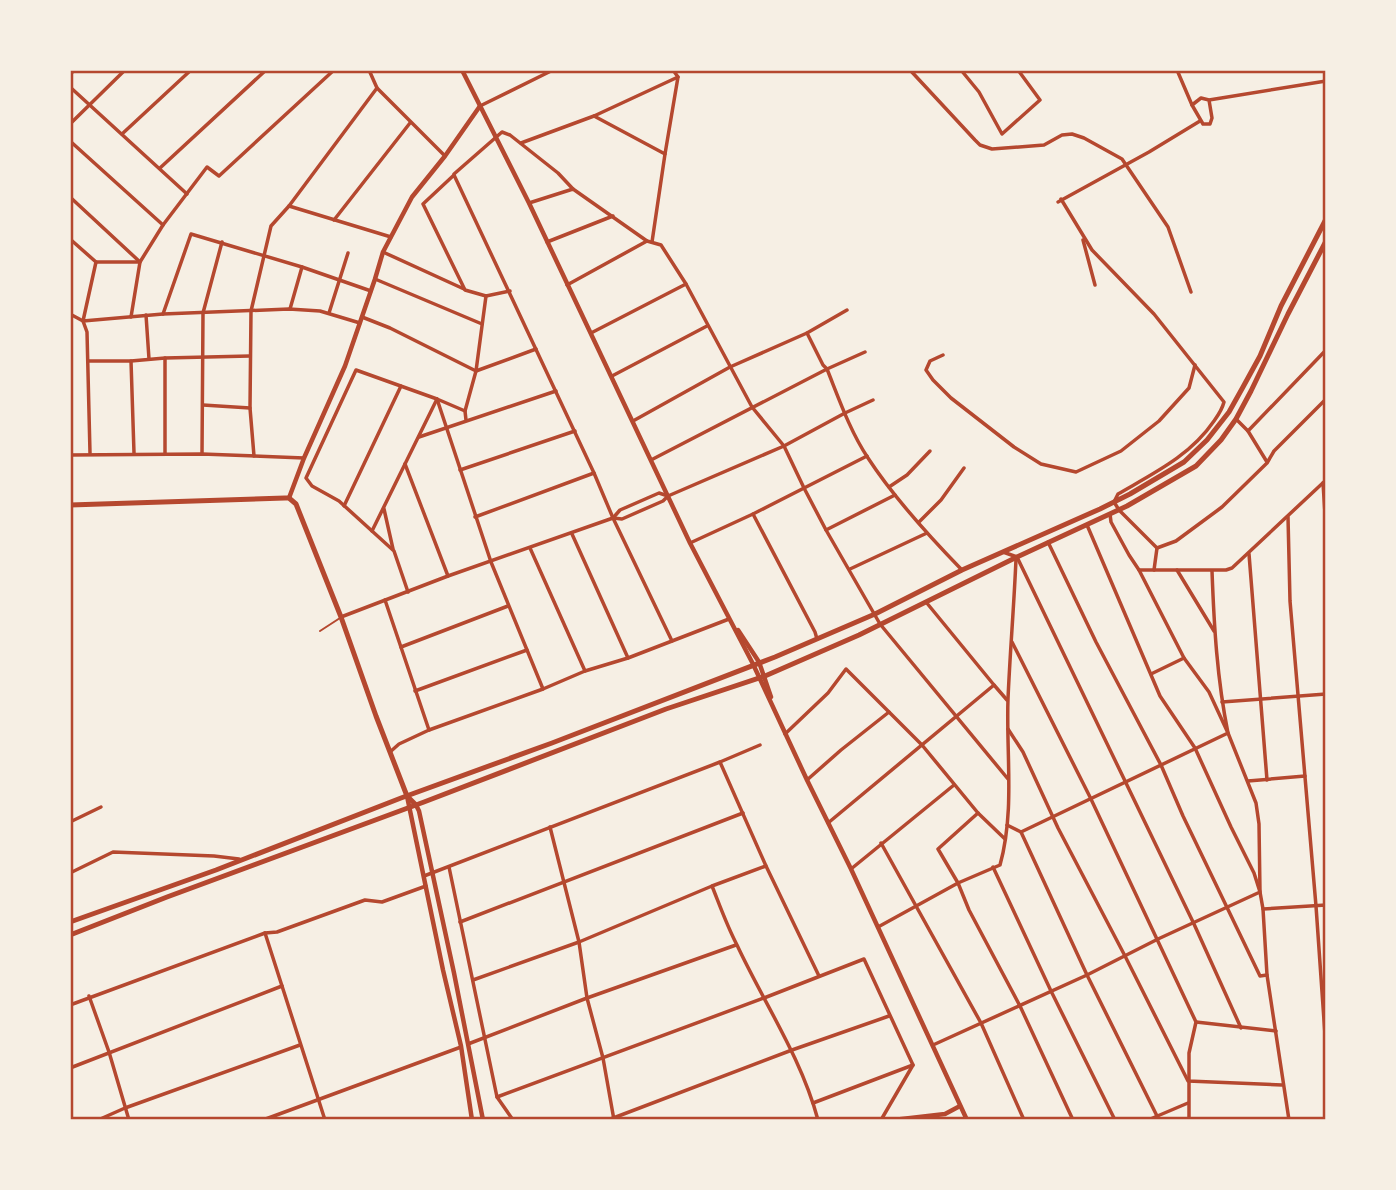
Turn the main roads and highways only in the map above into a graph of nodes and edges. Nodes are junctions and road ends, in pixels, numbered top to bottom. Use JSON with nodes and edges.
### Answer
{"nodes":[{"id":1,"x":462,"y":70,"type":"edge"},
{"id":2,"x":480,"y":106,"type":"junction"},
{"id":3,"x":1326,"y":219,"type":"edge"},
{"id":4,"x":1323,"y":231,"type":"edge"},
{"id":5,"x":1326,"y":241,"type":"edge"},
{"id":6,"x":289,"y":498,"type":"junction"},
{"id":7,"x":70,"y":505,"type":"edge"},
{"id":8,"x":756,"y":663,"type":"junction"},
{"id":9,"x":762,"y":677,"type":"junction"},
{"id":10,"x":407,"y":796,"type":"junction"},
{"id":11,"x":416,"y":804,"type":"junction"},
{"id":12,"x":408,"y":807,"type":"junction"},
{"id":13,"x":70,"y":922,"type":"edge"},
{"id":14,"x":70,"y":935,"type":"edge"},
{"id":15,"x":960,"y":1106,"type":"junction"},
{"id":16,"x":472,"y":1120,"type":"edge"},
{"id":17,"x":483,"y":1120,"type":"edge"},
{"id":18,"x":893,"y":1120,"type":"edge"},
{"id":19,"x":967,"y":1120,"type":"edge"}],
"edges":[{"from":1,"to":2,"type":"main road"},
{"from":2,"to":6,"type":"main road"},
{"from":2,"to":8,"type":"main road"},
{"from":3,"to":4,"type":"main road"},
{"from":4,"to":8,"type":"main road"},
{"from":5,"to":9,"type":"main road"},
{"from":6,"to":7,"type":"main road"},
{"from":6,"to":10,"type":"main road"},
{"from":8,"to":9,"type":"main road"},
{"from":8,"to":10,"type":"main road"},
{"from":9,"to":11,"type":"main road"},
{"from":9,"to":15,"type":"main road"},
{"from":10,"to":11,"type":"main road"},
{"from":10,"to":12,"type":"main road"},
{"from":10,"to":13,"type":"main road"},
{"from":11,"to":12,"type":"main road"},
{"from":11,"to":17,"type":"main road"},
{"from":12,"to":14,"type":"main road"},
{"from":12,"to":16,"type":"main road"},
{"from":15,"to":18,"type":"main road"},
{"from":15,"to":19,"type":"main road"}]}
